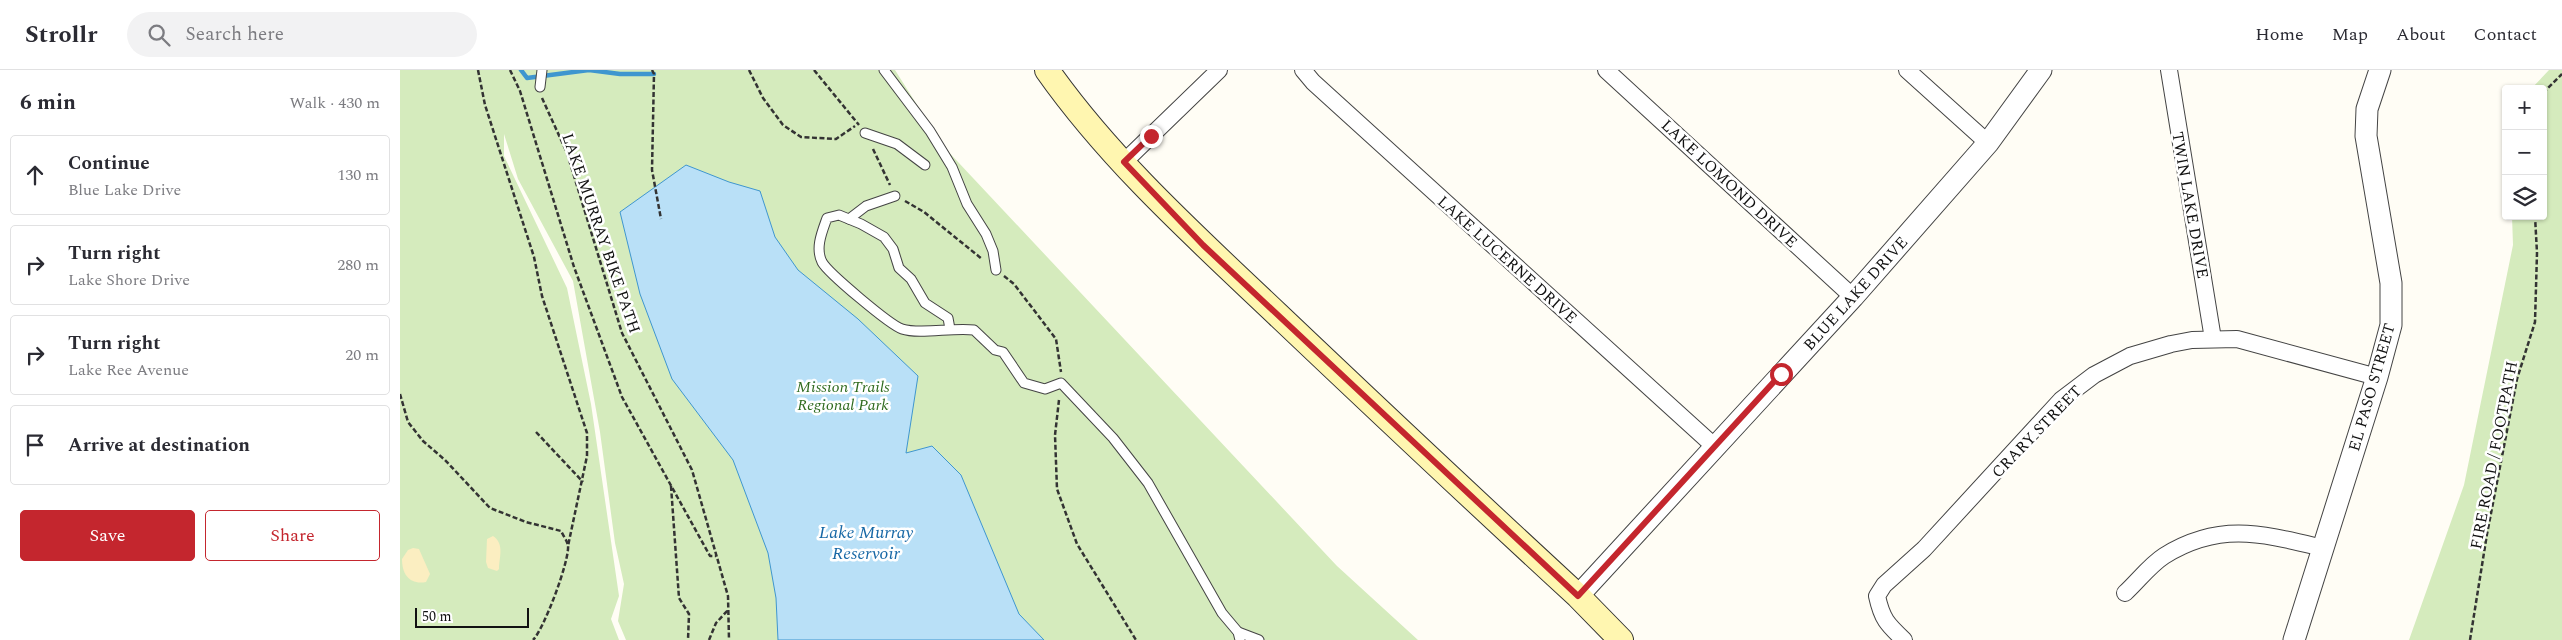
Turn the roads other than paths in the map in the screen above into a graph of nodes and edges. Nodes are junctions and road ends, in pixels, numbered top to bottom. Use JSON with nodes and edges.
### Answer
{"nodes":[{"id":1,"x":542,"y":70,"type":"edge"},
{"id":2,"x":884,"y":70,"type":"edge"},
{"id":3,"x":1048,"y":70,"type":"edge"},
{"id":4,"x":1219,"y":70,"type":"edge"},
{"id":5,"x":1303,"y":70,"type":"edge"},
{"id":6,"x":1606,"y":70,"type":"edge"},
{"id":7,"x":1907,"y":70,"type":"edge"},
{"id":8,"x":2041,"y":70,"type":"edge"},
{"id":9,"x":2168,"y":70,"type":"edge"},
{"id":10,"x":2380,"y":70,"type":"edge"},
{"id":11,"x":540,"y":87,"type":"road end"},
{"id":12,"x":866,"y":133,"type":"dead end"},
{"id":13,"x":1988,"y":142,"type":"junction"},
{"id":14,"x":1124,"y":162,"type":"junction"},
{"id":15,"x":925,"y":164,"type":"dead end"},
{"id":16,"x":895,"y":196,"type":"dead end"},
{"id":17,"x":849,"y":219,"type":"junction"},
{"id":18,"x":996,"y":270,"type":"dead end"},
{"id":19,"x":1853,"y":297,"type":"junction"},
{"id":20,"x":950,"y":328,"type":"junction"},
{"id":21,"x":2213,"y":339,"type":"junction"},
{"id":22,"x":2377,"y":377,"type":"junction"},
{"id":23,"x":1714,"y":446,"type":"junction"},
{"id":24,"x":2323,"y":548,"type":"junction"},
{"id":25,"x":2125,"y":593,"type":"dead end"},
{"id":26,"x":1578,"y":596,"type":"junction"},
{"id":27,"x":1239,"y":636,"type":"edge"},
{"id":28,"x":1259,"y":640,"type":"edge"},
{"id":29,"x":1621,"y":640,"type":"edge"},
{"id":30,"x":1904,"y":640,"type":"edge"},
{"id":31,"x":2294,"y":640,"type":"edge"}],
"edges":[{"from":1,"to":11,"type":"lane"},
{"from":2,"to":18,"type":"lane"},
{"from":3,"to":14,"type":"main road"},
{"from":4,"to":14,"type":"street"},
{"from":5,"to":23,"type":"street","name":"LAKE LUCERNE DRIVE"},
{"from":6,"to":19,"type":"street","name":"LAKE LOMOND DRIVE"},
{"from":7,"to":13,"type":"street"},
{"from":8,"to":13,"type":"street","name":"BLUE LAKE DRIVE"},
{"from":9,"to":21,"type":"street","name":"TWIN LAKE DRIVE"},
{"from":10,"to":22,"type":"street","name":"EL PASO STREET"},
{"from":12,"to":15,"type":"lane"},
{"from":13,"to":19,"type":"street","name":"BLUE LAKE DRIVE"},
{"from":14,"to":26,"type":"main road"},
{"from":16,"to":17,"type":"lane"},
{"from":17,"to":20,"type":"lane"},
{"from":17,"to":20,"type":"lane"},
{"from":19,"to":23,"type":"street","name":"BLUE LAKE DRIVE"},
{"from":20,"to":27,"type":"lane"},
{"from":21,"to":22,"type":"street","name":"CRARY STREET"},
{"from":21,"to":30,"type":"street","name":"CRARY STREET"},
{"from":22,"to":24,"type":"street","name":"EL PASO STREET"},
{"from":23,"to":26,"type":"street","name":"BLUE LAKE DRIVE"},
{"from":24,"to":25,"type":"street"},
{"from":24,"to":31,"type":"street","name":"EL PASO STREET"},
{"from":26,"to":29,"type":"main road"},
{"from":27,"to":28,"type":"lane"}]}
